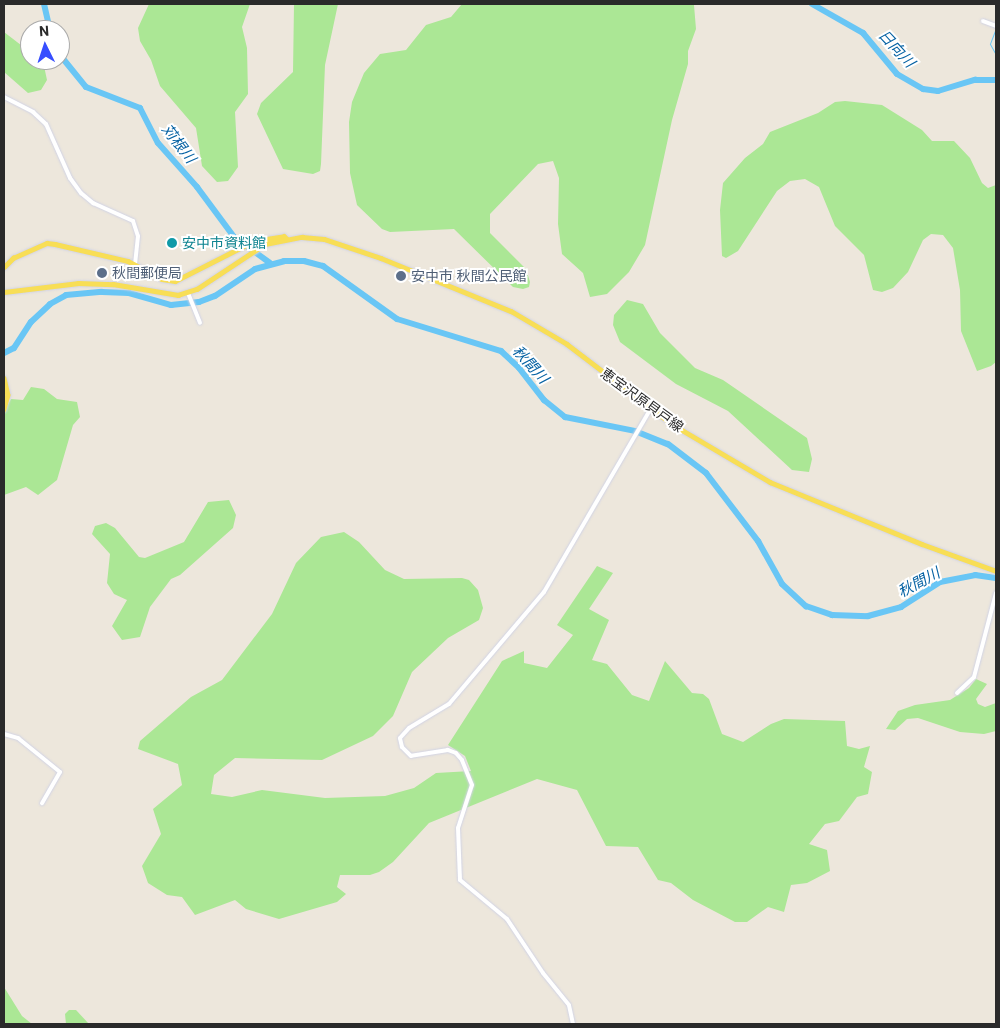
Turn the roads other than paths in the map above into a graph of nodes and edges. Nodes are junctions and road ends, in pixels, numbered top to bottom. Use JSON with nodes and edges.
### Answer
{"nodes":[{"id":1,"x":983,"y":22,"type":"dead end"},
{"id":2,"x":996,"y":26,"type":"edge"},
{"id":3,"x":4,"y":97,"type":"edge"},
{"id":4,"x":287,"y":239,"type":"junction"},
{"id":5,"x":135,"y":264,"type":"junction"},
{"id":6,"x":4,"y":267,"type":"edge"},
{"id":7,"x":4,"y":292,"type":"edge"},
{"id":8,"x":188,"y":296,"type":"junction"},
{"id":9,"x":200,"y":323,"type":"dead end"},
{"id":10,"x":4,"y":378,"type":"edge"},
{"id":11,"x":4,"y":410,"type":"edge"},
{"id":12,"x":650,"y":410,"type":"junction"},
{"id":13,"x":996,"y":571,"type":"edge"},
{"id":14,"x":996,"y":593,"type":"edge"},
{"id":15,"x":957,"y":693,"type":"dead end"},
{"id":16,"x":4,"y":734,"type":"edge"},
{"id":17,"x":42,"y":803,"type":"dead end"},
{"id":18,"x":574,"y":1024,"type":"edge"}],
"edges":[{"from":1,"to":2,"type":"street"},
{"from":3,"to":5,"type":"street"},
{"from":4,"to":5,"type":"main road","name":"恵宝沢原貝戸線"},
{"from":4,"to":8,"type":"main road","name":"恵宝沢原貝戸線"},
{"from":4,"to":12,"type":"main road","name":"恵宝沢原貝戸線"},
{"from":5,"to":6,"type":"main road"},
{"from":7,"to":8,"type":"main road"},
{"from":8,"to":9,"type":"street"},
{"from":10,"to":11,"type":"main road"},
{"from":12,"to":13,"type":"main road","name":"恵宝沢原貝戸線"},
{"from":12,"to":18,"type":"street"},
{"from":14,"to":15,"type":"street"},
{"from":16,"to":17,"type":"street"}]}
